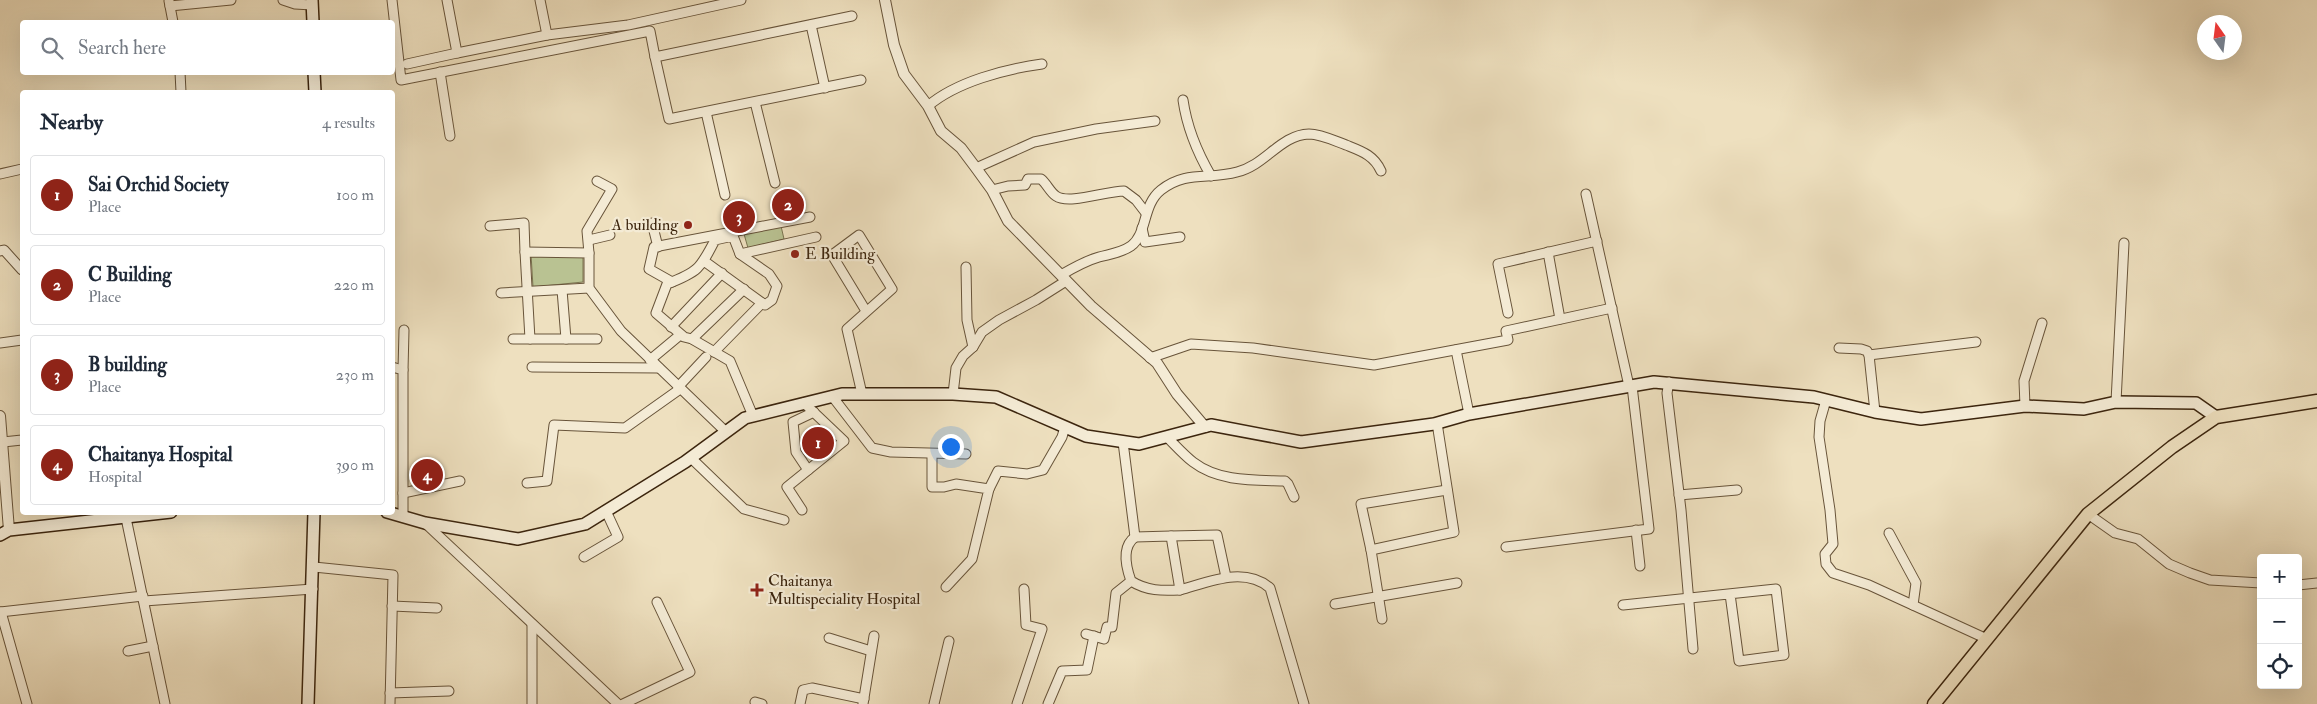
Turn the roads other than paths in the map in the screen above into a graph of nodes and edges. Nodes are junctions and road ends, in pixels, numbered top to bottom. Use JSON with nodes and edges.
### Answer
{"nodes":[{"id":1,"x":231,"y":0,"type":"edge"},
{"id":2,"x":283,"y":0,"type":"edge"},
{"id":3,"x":392,"y":0,"type":"edge"},
{"id":4,"x":447,"y":0,"type":"edge"},
{"id":5,"x":540,"y":0,"type":"edge"},
{"id":6,"x":741,"y":0,"type":"edge"},
{"id":7,"x":885,"y":0,"type":"edge"},
{"id":8,"x":312,"y":2,"type":"edge"},
{"id":9,"x":170,"y":3,"type":"edge"},
{"id":10,"x":714,"y":3,"type":"edge"},
{"id":11,"x":852,"y":16,"type":"dead end"},
{"id":12,"x":173,"y":20,"type":"edge"},
{"id":13,"x":313,"y":20,"type":"edge"},
{"id":14,"x":394,"y":20,"type":"edge"},
{"id":15,"x":811,"y":25,"type":"junction"},
{"id":16,"x":395,"y":27,"type":"edge"},
{"id":17,"x":547,"y":35,"type":"junction"},
{"id":18,"x":457,"y":53,"type":"junction"},
{"id":19,"x":655,"y":57,"type":"junction"},
{"id":20,"x":407,"y":64,"type":"dead end"},
{"id":21,"x":1042,"y":64,"type":"dead end"},
{"id":22,"x":440,"y":72,"type":"junction"},
{"id":23,"x":180,"y":75,"type":"edge"},
{"id":24,"x":314,"y":75,"type":"edge"},
{"id":25,"x":861,"y":80,"type":"dead end"},
{"id":26,"x":825,"y":88,"type":"junction"},
{"id":27,"x":181,"y":90,"type":"edge"},
{"id":28,"x":315,"y":90,"type":"edge"},
{"id":29,"x":1184,"y":100,"type":"dead end"},
{"id":30,"x":755,"y":102,"type":"junction"},
{"id":31,"x":928,"y":106,"type":"junction"},
{"id":32,"x":706,"y":112,"type":"junction"},
{"id":33,"x":1154,"y":120,"type":"dead end"},
{"id":34,"x":450,"y":136,"type":"dead end"},
{"id":35,"x":976,"y":168,"type":"junction"},
{"id":36,"x":20,"y":169,"type":"edge"},
{"id":37,"x":1381,"y":171,"type":"dead end"},
{"id":38,"x":0,"y":174,"type":"edge"},
{"id":39,"x":1211,"y":176,"type":"junction"},
{"id":40,"x":597,"y":181,"type":"dead end"},
{"id":41,"x":775,"y":183,"type":"dead end"},
{"id":42,"x":992,"y":190,"type":"junction"},
{"id":43,"x":1586,"y":194,"type":"dead end"},
{"id":44,"x":725,"y":195,"type":"dead end"},
{"id":45,"x":1146,"y":213,"type":"junction"},
{"id":46,"x":810,"y":217,"type":"dead end"},
{"id":47,"x":652,"y":223,"type":"dead end"},
{"id":48,"x":490,"y":226,"type":"dead end"},
{"id":49,"x":1142,"y":227,"type":"junction"},
{"id":50,"x":610,"y":235,"type":"dead end"},
{"id":51,"x":816,"y":237,"type":"dead end"},
{"id":52,"x":1180,"y":238,"type":"dead end"},
{"id":53,"x":589,"y":240,"type":"junction"},
{"id":54,"x":1596,"y":241,"type":"junction"},
{"id":55,"x":2124,"y":243,"type":"dead end"},
{"id":56,"x":658,"y":247,"type":"junction"},
{"id":57,"x":0,"y":251,"type":"edge"},
{"id":58,"x":525,"y":252,"type":"junction"},
{"id":59,"x":1548,"y":252,"type":"junction"},
{"id":60,"x":589,"y":254,"type":"junction"},
{"id":61,"x":740,"y":254,"type":"junction"},
{"id":62,"x":704,"y":260,"type":"junction"},
{"id":63,"x":966,"y":267,"type":"dead end"},
{"id":64,"x":20,"y":268,"type":"edge"},
{"id":65,"x":722,"y":273,"type":"junction"},
{"id":66,"x":1064,"y":278,"type":"junction"},
{"id":67,"x":672,"y":282,"type":"junction"},
{"id":68,"x":589,"y":288,"type":"junction"},
{"id":69,"x":744,"y":289,"type":"junction"},
{"id":70,"x":562,"y":290,"type":"junction"},
{"id":71,"x":527,"y":292,"type":"junction"},
{"id":72,"x":501,"y":293,"type":"dead end"},
{"id":73,"x":762,"y":303,"type":"junction"},
{"id":74,"x":1612,"y":308,"type":"junction"},
{"id":75,"x":866,"y":311,"type":"junction"},
{"id":76,"x":1508,"y":313,"type":"dead end"},
{"id":77,"x":1560,"y":320,"type":"junction"},
{"id":78,"x":2042,"y":323,"type":"dead end"},
{"id":79,"x":672,"y":326,"type":"junction"},
{"id":80,"x":404,"y":330,"type":"dead end"},
{"id":81,"x":680,"y":334,"type":"junction"},
{"id":82,"x":513,"y":339,"type":"dead end"},
{"id":83,"x":530,"y":339,"type":"junction"},
{"id":84,"x":566,"y":339,"type":"junction"},
{"id":85,"x":597,"y":339,"type":"dead end"},
{"id":86,"x":692,"y":339,"type":"junction"},
{"id":87,"x":20,"y":340,"type":"edge"},
{"id":88,"x":1976,"y":342,"type":"dead end"},
{"id":89,"x":0,"y":343,"type":"edge"},
{"id":90,"x":974,"y":347,"type":"junction"},
{"id":91,"x":1839,"y":348,"type":"dead end"},
{"id":92,"x":1456,"y":350,"type":"junction"},
{"id":93,"x":710,"y":354,"type":"junction"},
{"id":94,"x":1869,"y":355,"type":"junction"},
{"id":95,"x":1150,"y":358,"type":"junction"},
{"id":96,"x":650,"y":360,"type":"junction"},
{"id":97,"x":532,"y":367,"type":"dead end"},
{"id":98,"x":395,"y":368,"type":"edge"},
{"id":99,"x":658,"y":368,"type":"junction"},
{"id":100,"x":403,"y":370,"type":"junction"},
{"id":101,"x":1669,"y":382,"type":"junction"},
{"id":102,"x":1631,"y":386,"type":"junction"},
{"id":103,"x":679,"y":388,"type":"junction"},
{"id":104,"x":862,"y":394,"type":"junction"},
{"id":105,"x":954,"y":394,"type":"junction"},
{"id":106,"x":832,"y":396,"type":"junction"},
{"id":107,"x":1826,"y":400,"type":"junction"},
{"id":108,"x":2317,"y":401,"type":"edge"},
{"id":109,"x":2116,"y":402,"type":"junction"},
{"id":110,"x":804,"y":403,"type":"junction"},
{"id":111,"x":2025,"y":406,"type":"junction"},
{"id":112,"x":814,"y":412,"type":"junction"},
{"id":113,"x":1875,"y":412,"type":"junction"},
{"id":114,"x":1468,"y":414,"type":"junction"},
{"id":115,"x":0,"y":416,"type":"edge"},
{"id":116,"x":753,"y":416,"type":"junction"},
{"id":117,"x":2216,"y":417,"type":"junction"},
{"id":118,"x":0,"y":423,"type":"edge"},
{"id":119,"x":1437,"y":423,"type":"junction"},
{"id":120,"x":1205,"y":426,"type":"junction"},
{"id":121,"x":1065,"y":427,"type":"junction"},
{"id":122,"x":725,"y":431,"type":"junction"},
{"id":123,"x":1168,"y":437,"type":"junction"},
{"id":124,"x":20,"y":440,"type":"edge"},
{"id":125,"x":3,"y":442,"type":"junction"},
{"id":126,"x":1123,"y":442,"type":"junction"},
{"id":127,"x":932,"y":454,"type":"junction"},
{"id":128,"x":966,"y":454,"type":"dead end"},
{"id":129,"x":691,"y":458,"type":"junction"},
{"id":130,"x":808,"y":470,"type":"junction"},
{"id":131,"x":460,"y":481,"type":"dead end"},
{"id":132,"x":527,"y":483,"type":"dead end"},
{"id":133,"x":989,"y":489,"type":"junction"},
{"id":134,"x":1447,"y":490,"type":"junction"},
{"id":135,"x":1737,"y":490,"type":"dead end"},
{"id":136,"x":403,"y":493,"type":"junction"},
{"id":137,"x":1679,"y":495,"type":"junction"},
{"id":138,"x":1294,"y":497,"type":"dead end"},
{"id":139,"x":802,"y":510,"type":"dead end"},
{"id":140,"x":606,"y":511,"type":"junction"},
{"id":141,"x":395,"y":514,"type":"edge"},
{"id":142,"x":2088,"y":514,"type":"junction"},
{"id":143,"x":148,"y":515,"type":"edge"},
{"id":144,"x":314,"y":515,"type":"edge"},
{"id":145,"x":403,"y":517,"type":"junction"},
{"id":146,"x":126,"y":518,"type":"junction"},
{"id":147,"x":784,"y":520,"type":"dead end"},
{"id":148,"x":425,"y":523,"type":"junction"},
{"id":149,"x":1636,"y":530,"type":"junction"},
{"id":150,"x":5,"y":532,"type":"edge"},
{"id":151,"x":1889,"y":533,"type":"dead end"},
{"id":152,"x":1171,"y":536,"type":"junction"},
{"id":153,"x":1135,"y":537,"type":"junction"},
{"id":154,"x":1506,"y":547,"type":"dead end"},
{"id":155,"x":1371,"y":550,"type":"junction"},
{"id":156,"x":584,"y":557,"type":"dead end"},
{"id":157,"x":1640,"y":566,"type":"dead end"},
{"id":158,"x":314,"y":567,"type":"junction"},
{"id":159,"x":1226,"y":577,"type":"junction"},
{"id":160,"x":1131,"y":581,"type":"junction"},
{"id":161,"x":1457,"y":583,"type":"dead end"},
{"id":162,"x":2257,"y":583,"type":"edge"},
{"id":163,"x":2317,"y":583,"type":"edge"},
{"id":164,"x":2302,"y":585,"type":"edge"},
{"id":165,"x":946,"y":587,"type":"dead end"},
{"id":166,"x":313,"y":589,"type":"junction"},
{"id":167,"x":1024,"y":589,"type":"dead end"},
{"id":168,"x":1180,"y":590,"type":"junction"},
{"id":169,"x":1730,"y":594,"type":"junction"},
{"id":170,"x":1378,"y":597,"type":"junction"},
{"id":171,"x":1688,"y":598,"type":"junction"},
{"id":172,"x":143,"y":599,"type":"junction"},
{"id":173,"x":657,"y":602,"type":"dead end"},
{"id":174,"x":1335,"y":604,"type":"dead end"},
{"id":175,"x":1913,"y":605,"type":"junction"},
{"id":176,"x":392,"y":606,"type":"junction"},
{"id":177,"x":1623,"y":606,"type":"dead end"},
{"id":178,"x":437,"y":608,"type":"dead end"},
{"id":179,"x":1,"y":612,"type":"edge"},
{"id":180,"x":1382,"y":619,"type":"dead end"},
{"id":181,"x":532,"y":624,"type":"junction"},
{"id":182,"x":874,"y":636,"type":"dead end"},
{"id":183,"x":829,"y":638,"type":"dead end"},
{"id":184,"x":1987,"y":639,"type":"junction"},
{"id":185,"x":949,"y":641,"type":"dead end"},
{"id":186,"x":153,"y":646,"type":"junction"},
{"id":187,"x":1693,"y":649,"type":"dead end"},
{"id":188,"x":128,"y":651,"type":"dead end"},
{"id":189,"x":871,"y":652,"type":"junction"},
{"id":190,"x":449,"y":690,"type":"dead end"},
{"id":191,"x":390,"y":693,"type":"junction"},
{"id":192,"x":863,"y":701,"type":"edge"},
{"id":193,"x":26,"y":704,"type":"edge"},
{"id":194,"x":165,"y":704,"type":"edge"},
{"id":195,"x":308,"y":704,"type":"edge"},
{"id":196,"x":390,"y":704,"type":"edge"},
{"id":197,"x":532,"y":704,"type":"edge"},
{"id":198,"x":618,"y":704,"type":"edge"},
{"id":199,"x":623,"y":704,"type":"edge"},
{"id":200,"x":800,"y":704,"type":"edge"},
{"id":201,"x":934,"y":704,"type":"edge"},
{"id":202,"x":1017,"y":704,"type":"edge"},
{"id":203,"x":1048,"y":704,"type":"edge"},
{"id":204,"x":1304,"y":704,"type":"edge"},
{"id":205,"x":1934,"y":704,"type":"edge"}],
"edges":[{"from":1,"to":9,"type":"street"},
{"from":2,"to":8,"type":"street"},
{"from":3,"to":14,"type":"street"},
{"from":4,"to":18,"type":"street"},
{"from":5,"to":17,"type":"street"},
{"from":6,"to":10,"type":"street"},
{"from":7,"to":31,"type":"street"},
{"from":8,"to":13,"type":"main road"},
{"from":9,"to":12,"type":"street"},
{"from":10,"to":17,"type":"street"},
{"from":11,"to":15,"type":"street"},
{"from":15,"to":19,"type":"street"},
{"from":15,"to":26,"type":"street"},
{"from":16,"to":22,"type":"street"},
{"from":17,"to":18,"type":"street"},
{"from":18,"to":20,"type":"street"},
{"from":19,"to":22,"type":"street"},
{"from":19,"to":32,"type":"street"},
{"from":21,"to":31,"type":"street"},
{"from":22,"to":34,"type":"street"},
{"from":23,"to":27,"type":"street"},
{"from":24,"to":28,"type":"main road"},
{"from":25,"to":26,"type":"street"},
{"from":26,"to":30,"type":"street"},
{"from":29,"to":39,"type":"street"},
{"from":30,"to":32,"type":"street"},
{"from":30,"to":41,"type":"street"},
{"from":31,"to":35,"type":"street"},
{"from":32,"to":44,"type":"street"},
{"from":33,"to":35,"type":"street"},
{"from":35,"to":42,"type":"street"},
{"from":36,"to":38,"type":"street"},
{"from":37,"to":39,"type":"street"},
{"from":39,"to":45,"type":"street"},
{"from":40,"to":53,"type":"street"},
{"from":42,"to":45,"type":"street"},
{"from":42,"to":66,"type":"street"},
{"from":43,"to":54,"type":"street"},
{"from":45,"to":49,"type":"street"},
{"from":46,"to":56,"type":"street"},
{"from":47,"to":56,"type":"street"},
{"from":48,"to":58,"type":"street"},
{"from":49,"to":52,"type":"street"},
{"from":49,"to":66,"type":"street"},
{"from":50,"to":53,"type":"street"},
{"from":51,"to":61,"type":"street"},
{"from":53,"to":60,"type":"street"},
{"from":54,"to":59,"type":"street"},
{"from":54,"to":74,"type":"street"},
{"from":55,"to":109,"type":"street"},
{"from":56,"to":67,"type":"street"},
{"from":57,"to":64,"type":"street"},
{"from":58,"to":60,"type":"street"},
{"from":58,"to":71,"type":"street"},
{"from":59,"to":76,"type":"street"},
{"from":59,"to":77,"type":"street"},
{"from":60,"to":68,"type":"street"},
{"from":61,"to":62,"type":"street"},
{"from":61,"to":73,"type":"street"},
{"from":62,"to":65,"type":"street"},
{"from":62,"to":67,"type":"street"},
{"from":63,"to":90,"type":"street"},
{"from":65,"to":69,"type":"street"},
{"from":65,"to":79,"type":"street"},
{"from":66,"to":90,"type":"street"},
{"from":66,"to":95,"type":"street"},
{"from":67,"to":79,"type":"street"},
{"from":68,"to":70,"type":"street"},
{"from":68,"to":96,"type":"street"},
{"from":69,"to":73,"type":"street"},
{"from":69,"to":86,"type":"street"},
{"from":70,"to":71,"type":"street"},
{"from":70,"to":84,"type":"street"},
{"from":71,"to":72,"type":"street"},
{"from":71,"to":83,"type":"street"},
{"from":73,"to":93,"type":"street"},
{"from":74,"to":77,"type":"street"},
{"from":74,"to":102,"type":"street"},
{"from":75,"to":75,"type":"street"},
{"from":75,"to":104,"type":"street"},
{"from":77,"to":92,"type":"street"},
{"from":78,"to":111,"type":"street"},
{"from":79,"to":81,"type":"street"},
{"from":80,"to":100,"type":"street"},
{"from":81,"to":86,"type":"street"},
{"from":81,"to":96,"type":"street"},
{"from":82,"to":83,"type":"street"},
{"from":83,"to":84,"type":"street"},
{"from":84,"to":85,"type":"street"},
{"from":86,"to":93,"type":"street"},
{"from":87,"to":89,"type":"street"},
{"from":88,"to":94,"type":"street"},
{"from":90,"to":105,"type":"street"},
{"from":91,"to":94,"type":"street"},
{"from":92,"to":95,"type":"street"},
{"from":92,"to":114,"type":"street"},
{"from":93,"to":103,"type":"street"},
{"from":93,"to":116,"type":"street"},
{"from":94,"to":113,"type":"street"},
{"from":95,"to":120,"type":"street"},
{"from":96,"to":99,"type":"street"},
{"from":97,"to":99,"type":"street"},
{"from":98,"to":100,"type":"street"},
{"from":99,"to":103,"type":"street"},
{"from":100,"to":136,"type":"street"},
{"from":101,"to":102,"type":"main road"},
{"from":101,"to":107,"type":"main road"},
{"from":101,"to":137,"type":"street"},
{"from":102,"to":114,"type":"main road"},
{"from":102,"to":149,"type":"street"},
{"from":103,"to":122,"type":"street"},
{"from":103,"to":132,"type":"street"},
{"from":104,"to":105,"type":"main road"},
{"from":104,"to":106,"type":"main road"},
{"from":105,"to":121,"type":"main road"},
{"from":106,"to":110,"type":"main road"},
{"from":106,"to":127,"type":"street"},
{"from":107,"to":113,"type":"main road"},
{"from":107,"to":175,"type":"street"},
{"from":108,"to":117,"type":"main road"},
{"from":109,"to":111,"type":"main road"},
{"from":109,"to":117,"type":"main road"},
{"from":110,"to":112,"type":"street"},
{"from":110,"to":116,"type":"main road"},
{"from":111,"to":113,"type":"main road"},
{"from":112,"to":130,"type":"street"},
{"from":112,"to":130,"type":"street"},
{"from":114,"to":119,"type":"main road"},
{"from":115,"to":118,"type":"street"},
{"from":116,"to":122,"type":"main road"},
{"from":117,"to":142,"type":"main road"},
{"from":118,"to":125,"type":"street"},
{"from":119,"to":120,"type":"main road"},
{"from":119,"to":134,"type":"street"},
{"from":120,"to":123,"type":"main road"},
{"from":121,"to":126,"type":"main road"},
{"from":121,"to":133,"type":"street"},
{"from":122,"to":129,"type":"main road"},
{"from":123,"to":126,"type":"main road"},
{"from":123,"to":138,"type":"street"},
{"from":124,"to":125,"type":"street"},
{"from":125,"to":150,"type":"street"},
{"from":126,"to":153,"type":"street"},
{"from":127,"to":128,"type":"street"},
{"from":127,"to":133,"type":"street"},
{"from":129,"to":140,"type":"main road"},
{"from":129,"to":147,"type":"street"},
{"from":130,"to":139,"type":"street"},
{"from":131,"to":136,"type":"street"},
{"from":133,"to":165,"type":"street"},
{"from":134,"to":155,"type":"street"},
{"from":134,"to":155,"type":"street"},
{"from":135,"to":137,"type":"street"},
{"from":136,"to":145,"type":"street"},
{"from":137,"to":171,"type":"street"},
{"from":140,"to":148,"type":"main road"},
{"from":140,"to":156,"type":"street"},
{"from":141,"to":145,"type":"main road"},
{"from":142,"to":162,"type":"street"},
{"from":142,"to":184,"type":"main road"},
{"from":143,"to":146,"type":"main road"},
{"from":144,"to":158,"type":"main road"},
{"from":145,"to":148,"type":"main road"},
{"from":146,"to":150,"type":"main road"},
{"from":146,"to":172,"type":"street"},
{"from":148,"to":181,"type":"street"},
{"from":149,"to":154,"type":"street"},
{"from":149,"to":157,"type":"street"},
{"from":151,"to":175,"type":"street"},
{"from":152,"to":153,"type":"street"},
{"from":152,"to":159,"type":"street"},
{"from":152,"to":168,"type":"street"},
{"from":153,"to":160,"type":"street"},
{"from":155,"to":170,"type":"street"},
{"from":158,"to":166,"type":"main road"},
{"from":158,"to":176,"type":"street"},
{"from":159,"to":168,"type":"street"},
{"from":159,"to":204,"type":"street"},
{"from":160,"to":168,"type":"street"},
{"from":160,"to":203,"type":"street"},
{"from":161,"to":170,"type":"street"},
{"from":163,"to":164,"type":"street"},
{"from":166,"to":172,"type":"street"},
{"from":166,"to":195,"type":"main road"},
{"from":167,"to":202,"type":"street"},
{"from":169,"to":169,"type":"street"},
{"from":169,"to":171,"type":"street"},
{"from":170,"to":174,"type":"street"},
{"from":170,"to":180,"type":"street"},
{"from":171,"to":177,"type":"street"},
{"from":171,"to":187,"type":"street"},
{"from":172,"to":179,"type":"street"},
{"from":172,"to":186,"type":"street"},
{"from":173,"to":199,"type":"street"},
{"from":175,"to":184,"type":"street"},
{"from":176,"to":178,"type":"street"},
{"from":176,"to":191,"type":"street"},
{"from":179,"to":193,"type":"street"},
{"from":181,"to":197,"type":"street"},
{"from":181,"to":198,"type":"street"},
{"from":182,"to":189,"type":"street"},
{"from":183,"to":189,"type":"street"},
{"from":184,"to":205,"type":"main road"},
{"from":185,"to":201,"type":"street"},
{"from":186,"to":188,"type":"street"},
{"from":186,"to":194,"type":"street"},
{"from":189,"to":192,"type":"street"},
{"from":190,"to":191,"type":"street"},
{"from":191,"to":196,"type":"street"},
{"from":192,"to":200,"type":"street"}]}
